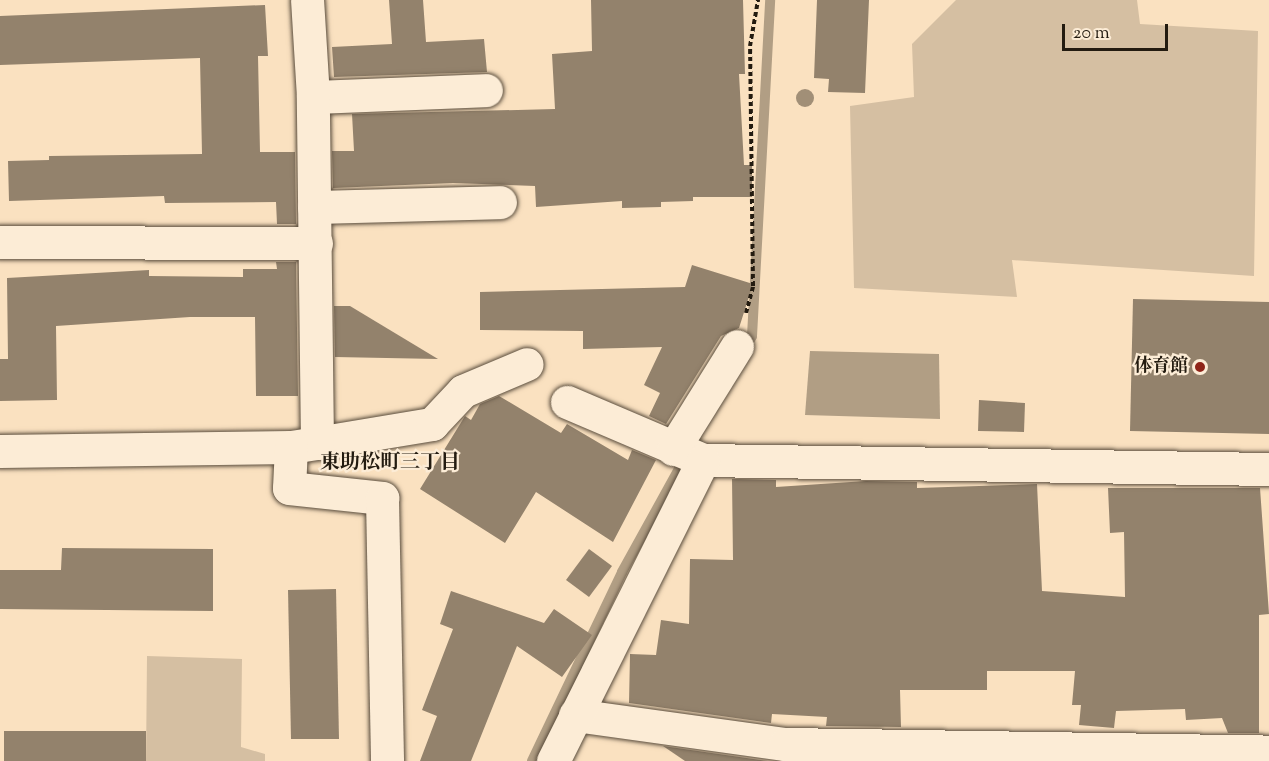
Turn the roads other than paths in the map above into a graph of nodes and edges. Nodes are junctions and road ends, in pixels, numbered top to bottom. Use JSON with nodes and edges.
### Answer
{"nodes":[{"id":1,"x":307,"y":0,"type":"edge"},
{"id":2,"x":486,"y":90,"type":"dead end"},
{"id":3,"x":313,"y":97,"type":"junction"},
{"id":4,"x":500,"y":202,"type":"dead end"},
{"id":5,"x":314,"y":207,"type":"junction"},
{"id":6,"x":0,"y":242,"type":"edge"},
{"id":7,"x":316,"y":243,"type":"junction"},
{"id":8,"x":737,"y":346,"type":"road end"},
{"id":9,"x":528,"y":364,"type":"dead end"},
{"id":10,"x":567,"y":402,"type":"dead end"},
{"id":11,"x":304,"y":445,"type":"junction"},
{"id":12,"x":0,"y":451,"type":"edge"},
{"id":13,"x":687,"y":454,"type":"junction"},
{"id":14,"x":1269,"y":469,"type":"edge"},
{"id":15,"x":575,"y":715,"type":"junction"},
{"id":16,"x":1269,"y":752,"type":"edge"},
{"id":17,"x":387,"y":761,"type":"edge"},
{"id":18,"x":553,"y":761,"type":"edge"}],
"edges":[{"from":1,"to":3,"type":"street"},
{"from":2,"to":3,"type":"street"},
{"from":3,"to":5,"type":"street"},
{"from":4,"to":5,"type":"street"},
{"from":5,"to":7,"type":"street"},
{"from":6,"to":7,"type":"street"},
{"from":7,"to":11,"type":"street"},
{"from":8,"to":13,"type":"street"},
{"from":9,"to":11,"type":"street"},
{"from":10,"to":13,"type":"street"},
{"from":11,"to":12,"type":"street"},
{"from":11,"to":17,"type":"street"},
{"from":13,"to":14,"type":"street"},
{"from":13,"to":15,"type":"street"},
{"from":15,"to":16,"type":"street"},
{"from":15,"to":18,"type":"street"}]}
